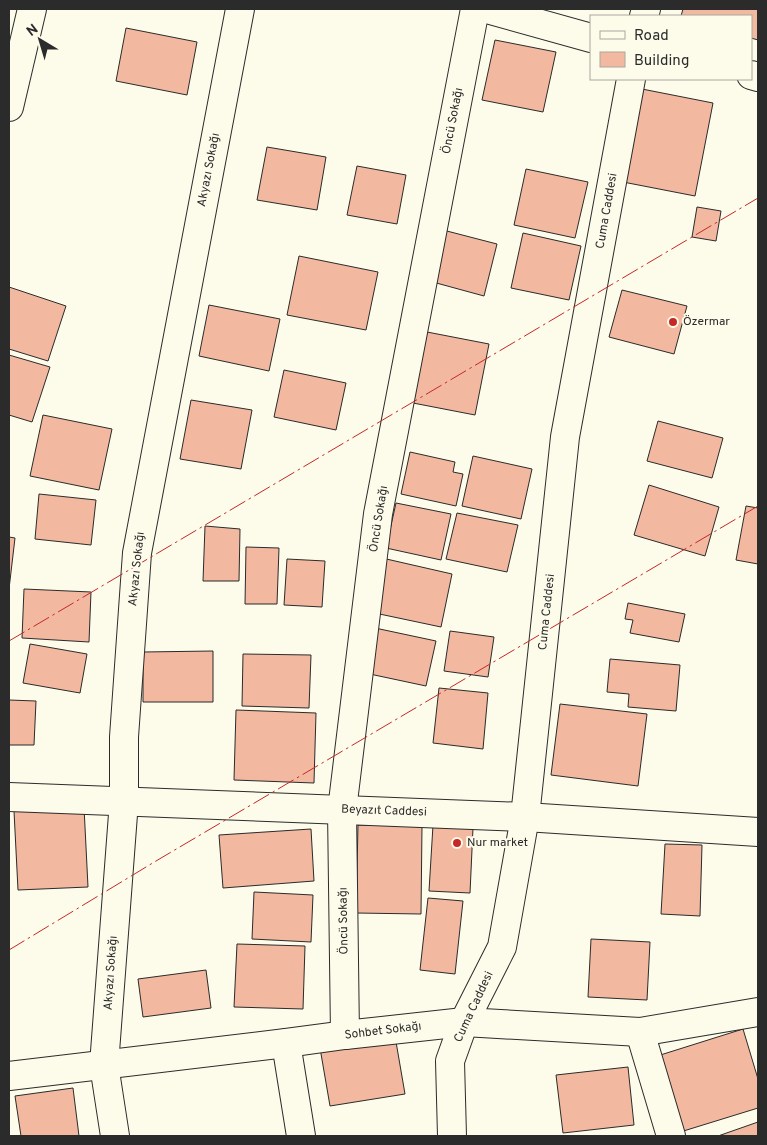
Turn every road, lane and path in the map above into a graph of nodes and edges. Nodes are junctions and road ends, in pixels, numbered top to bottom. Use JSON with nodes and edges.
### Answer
{"nodes":[{"id":1,"x":32,"y":9,"type":"edge"},
{"id":2,"x":240,"y":9,"type":"edge"},
{"id":3,"x":475,"y":9,"type":"edge"},
{"id":4,"x":487,"y":9,"type":"edge"},
{"id":5,"x":590,"y":38,"type":"edge"},
{"id":6,"x":631,"y":80,"type":"edge"},
{"id":7,"x":9,"y":108,"type":"edge"},
{"id":8,"x":9,"y":797,"type":"edge"},
{"id":9,"x":124,"y":801,"type":"junction"},
{"id":10,"x":342,"y":810,"type":"junction"},
{"id":11,"x":525,"y":817,"type":"junction"},
{"id":12,"x":758,"y":832,"type":"edge"},
{"id":13,"x":758,"y":1012,"type":"edge"},
{"id":14,"x":464,"y":1022,"type":"junction"},
{"id":15,"x":640,"y":1032,"type":"junction"},
{"id":16,"x":345,"y":1035,"type":"junction"},
{"id":17,"x":286,"y":1043,"type":"junction"},
{"id":18,"x":104,"y":1065,"type":"junction"},
{"id":19,"x":9,"y":1076,"type":"edge"},
{"id":20,"x":115,"y":1136,"type":"edge"},
{"id":21,"x":301,"y":1136,"type":"edge"},
{"id":22,"x":452,"y":1136,"type":"edge"},
{"id":23,"x":671,"y":1136,"type":"edge"}],
"edges":[{"from":1,"to":7,"type":"street"},
{"from":2,"to":9,"type":"street","name":"Akyazı Sokağı"},
{"from":3,"to":10,"type":"street","name":"Öncü Sokağı"},
{"from":4,"to":5,"type":"street"},
{"from":6,"to":11,"type":"street","name":"Cuma Caddesi"},
{"from":8,"to":9,"type":"street","name":"Beyazıt Caddesi"},
{"from":9,"to":10,"type":"street","name":"Beyazıt Caddesi"},
{"from":9,"to":18,"type":"street","name":"Akyazı Sokağı"},
{"from":10,"to":11,"type":"street","name":"Beyazıt Caddesi"},
{"from":10,"to":16,"type":"street","name":"Öncü Sokağı"},
{"from":11,"to":12,"type":"street","name":"Beyazıt Caddesi"},
{"from":11,"to":14,"type":"street","name":"Cuma Caddesi"},
{"from":13,"to":15,"type":"street","name":"Sohbet Sokağı"},
{"from":14,"to":15,"type":"street","name":"Sohbet Sokağı"},
{"from":14,"to":16,"type":"street","name":"Sohbet Sokağı"},
{"from":14,"to":22,"type":"street","name":"Cuma Caddesi"},
{"from":15,"to":23,"type":"street"},
{"from":16,"to":17,"type":"street","name":"Sohbet Sokağı"},
{"from":17,"to":18,"type":"street","name":"Sohbet Sokağı"},
{"from":17,"to":21,"type":"street"},
{"from":18,"to":19,"type":"street","name":"Sohbet Sokağı"},
{"from":18,"to":20,"type":"street","name":"Akyazı Sokağı"}]}
